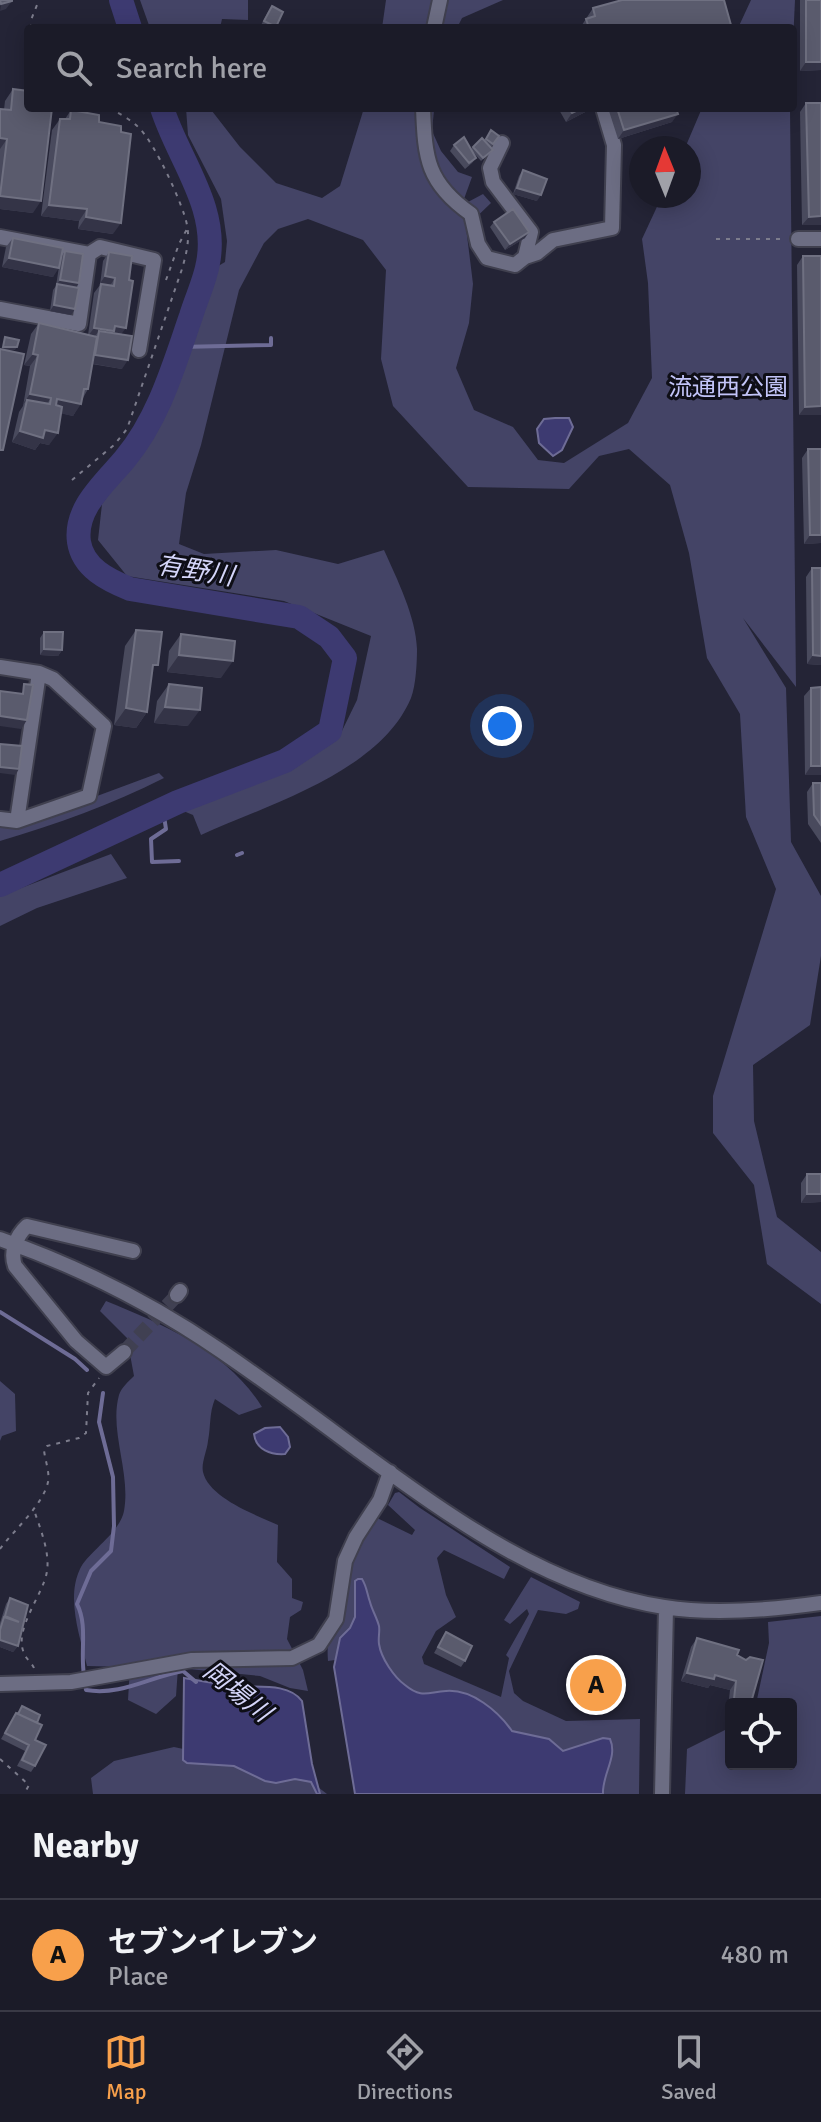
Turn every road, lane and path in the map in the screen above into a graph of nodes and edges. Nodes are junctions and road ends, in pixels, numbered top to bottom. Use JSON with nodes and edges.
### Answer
{"nodes":[{"id":1,"x":39,"y":0,"type":"edge"},
{"id":2,"x":440,"y":0,"type":"edge"},
{"id":3,"x":31,"y":24,"type":"edge"},
{"id":4,"x":435,"y":24,"type":"edge"},
{"id":5,"x":423,"y":112,"type":"edge"},
{"id":6,"x":604,"y":112,"type":"edge"},
{"id":7,"x":502,"y":143,"type":"dead end"},
{"id":8,"x":188,"y":227,"type":"dead end"},
{"id":9,"x":0,"y":237,"type":"edge"},
{"id":10,"x":716,"y":239,"type":"dead end"},
{"id":11,"x":793,"y":239,"type":"joint"},
{"id":12,"x":821,"y":239,"type":"edge"},
{"id":13,"x":89,"y":254,"type":"junction"},
{"id":14,"x":525,"y":257,"type":"junction"},
{"id":15,"x":165,"y":284,"type":"dead end"},
{"id":16,"x":0,"y":309,"type":"edge"},
{"id":17,"x":139,"y":350,"type":"dead end"},
{"id":18,"x":0,"y":667,"type":"edge"},
{"id":19,"x":39,"y":673,"type":"junction"},
{"id":20,"x":0,"y":819,"type":"edge"},
{"id":21,"x":17,"y":821,"type":"junction"},
{"id":22,"x":0,"y":1239,"type":"edge"},
{"id":23,"x":15,"y":1244,"type":"junction"},
{"id":24,"x":133,"y":1251,"type":"dead end"},
{"id":25,"x":124,"y":1352,"type":"tunnel mouth"},
{"id":26,"x":96,"y":1383,"type":"dead end"},
{"id":27,"x":390,"y":1472,"type":"junction"},
{"id":28,"x":34,"y":1509,"type":"junction"},
{"id":29,"x":0,"y":1549,"type":"edge"},
{"id":30,"x":821,"y":1603,"type":"edge"},
{"id":31,"x":666,"y":1608,"type":"junction"},
{"id":32,"x":23,"y":1683,"type":"junction"},
{"id":33,"x":0,"y":1684,"type":"edge"},
{"id":34,"x":0,"y":1759,"type":"edge"},
{"id":35,"x":24,"y":1794,"type":"edge"},
{"id":36,"x":662,"y":1794,"type":"edge"}],
"edges":[{"from":1,"to":3,"type":"path"},
{"from":2,"to":4,"type":"street"},
{"from":5,"to":14,"type":"street"},
{"from":6,"to":14,"type":"street"},
{"from":7,"to":14,"type":"street"},
{"from":8,"to":15,"type":"path"},
{"from":9,"to":13,"type":"street"},
{"from":10,"to":11,"type":"path"},
{"from":11,"to":12,"type":"street"},
{"from":13,"to":16,"type":"street"},
{"from":13,"to":17,"type":"street"},
{"from":18,"to":19,"type":"street"},
{"from":19,"to":21,"type":"street"},
{"from":19,"to":21,"type":"street"},
{"from":20,"to":21,"type":"street"},
{"from":22,"to":23,"type":"street"},
{"from":23,"to":24,"type":"street"},
{"from":23,"to":25,"type":"street"},
{"from":23,"to":27,"type":"street"},
{"from":26,"to":28,"type":"path"},
{"from":27,"to":31,"type":"street"},
{"from":27,"to":32,"type":"street"},
{"from":28,"to":29,"type":"path"},
{"from":28,"to":32,"type":"path"},
{"from":30,"to":31,"type":"street"},
{"from":31,"to":36,"type":"street"},
{"from":32,"to":33,"type":"street"},
{"from":34,"to":35,"type":"path"}]}
